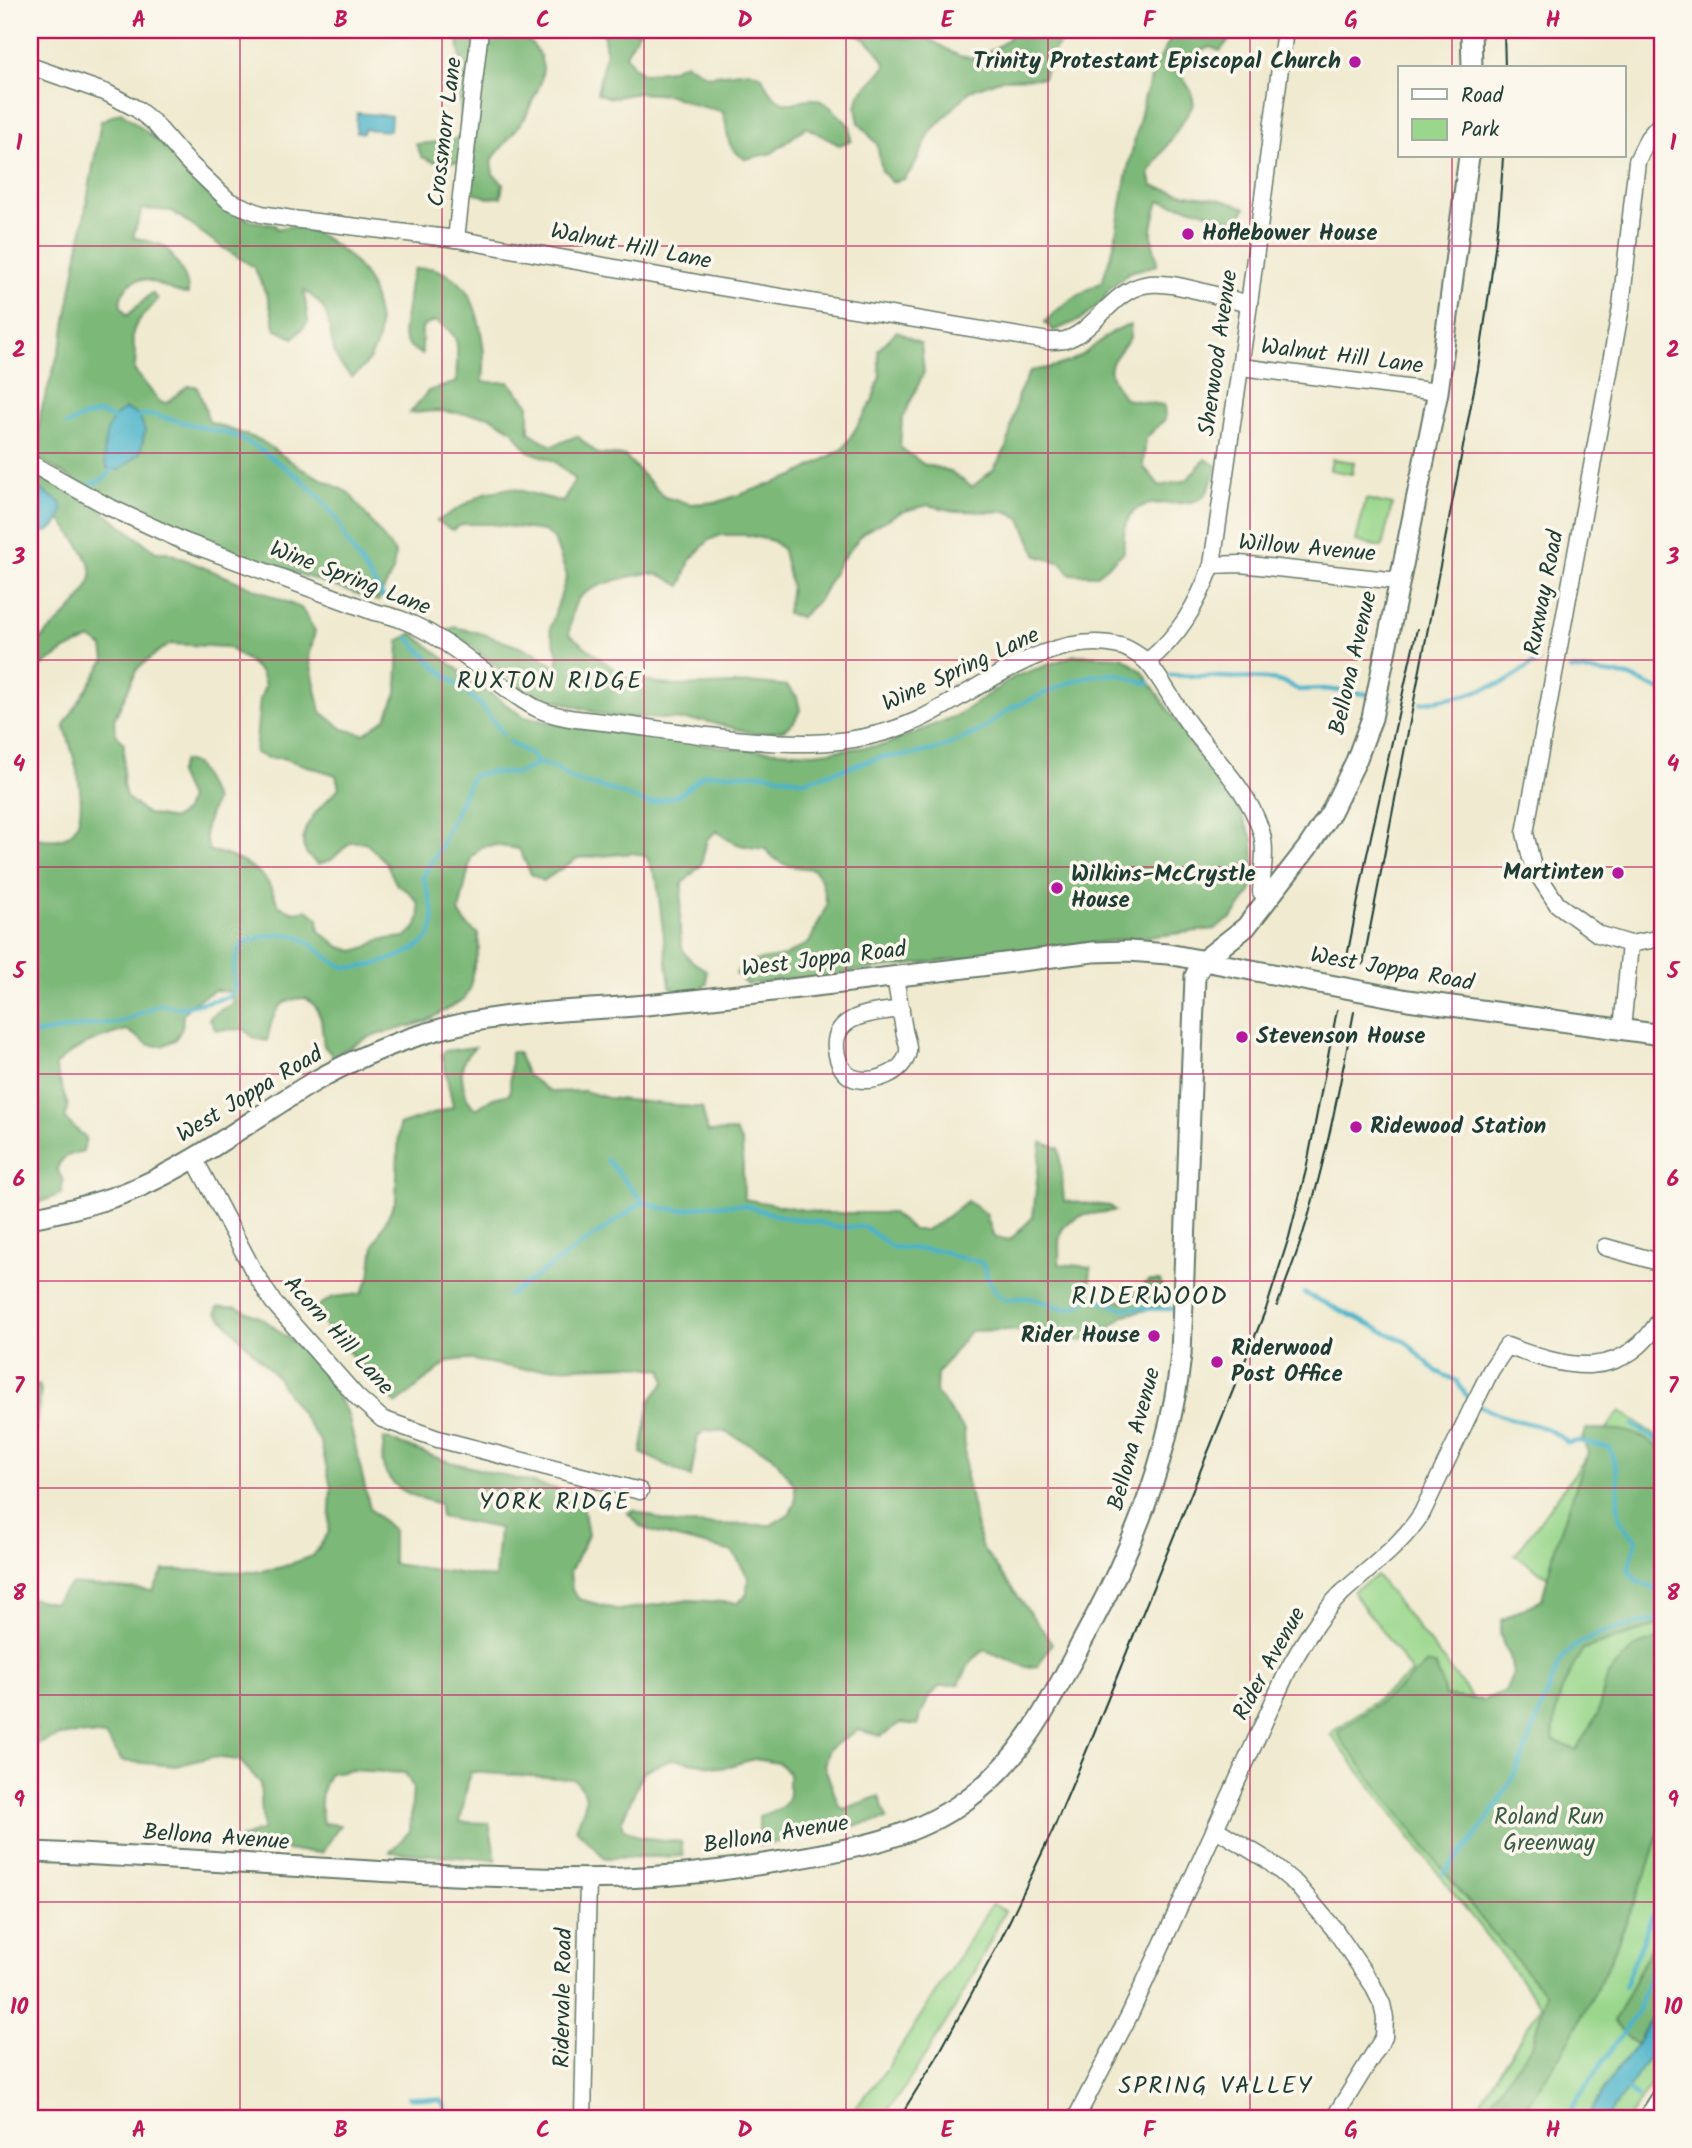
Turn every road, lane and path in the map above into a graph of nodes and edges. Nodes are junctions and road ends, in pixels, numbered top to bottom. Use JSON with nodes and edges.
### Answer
{"nodes":[{"id":1,"x":480,"y":30,"type":"edge"},
{"id":2,"x":1285,"y":30,"type":"edge"},
{"id":3,"x":1471,"y":30,"type":"edge"},
{"id":4,"x":30,"y":66,"type":"edge"},
{"id":5,"x":1472,"y":66,"type":"edge"},
{"id":6,"x":1662,"y":122,"type":"edge"},
{"id":7,"x":1469,"y":158,"type":"edge"},
{"id":8,"x":456,"y":239,"type":"junction"},
{"id":9,"x":1250,"y":304,"type":"junction"},
{"id":10,"x":1241,"y":367,"type":"junction"},
{"id":11,"x":1438,"y":392,"type":"junction"},
{"id":12,"x":30,"y":463,"type":"edge"},
{"id":13,"x":1212,"y":565,"type":"junction"},
{"id":14,"x":1398,"y":581,"type":"junction"},
{"id":15,"x":1147,"y":662,"type":"junction"},
{"id":16,"x":1268,"y":900,"type":"junction"},
{"id":17,"x":1662,"y":938,"type":"edge"},
{"id":18,"x":1630,"y":944,"type":"junction"},
{"id":19,"x":1204,"y":960,"type":"junction"},
{"id":20,"x":895,"y":977,"type":"junction"},
{"id":21,"x":901,"y":1009,"type":"junction"},
{"id":22,"x":1622,"y":1030,"type":"junction"},
{"id":23,"x":1662,"y":1035,"type":"edge"},
{"id":24,"x":194,"y":1158,"type":"junction"},
{"id":25,"x":30,"y":1218,"type":"edge"},
{"id":26,"x":1605,"y":1247,"type":"dead end"},
{"id":27,"x":1662,"y":1263,"type":"edge"},
{"id":28,"x":1662,"y":1317,"type":"edge"},
{"id":29,"x":640,"y":1491,"type":"dead end"},
{"id":30,"x":1216,"y":1829,"type":"junction"},
{"id":31,"x":30,"y":1852,"type":"edge"},
{"id":32,"x":588,"y":1879,"type":"junction"},
{"id":33,"x":1662,"y":2097,"type":"edge"},
{"id":34,"x":583,"y":2118,"type":"edge"},
{"id":35,"x":1076,"y":2118,"type":"edge"},
{"id":36,"x":1334,"y":2118,"type":"edge"},
{"id":37,"x":1649,"y":2118,"type":"edge"}],
"edges":[{"from":1,"to":8,"type":"street","name":"Crossmorr Lane"},
{"from":2,"to":9,"type":"street","name":"Sherwood Avenue"},
{"from":3,"to":5,"type":"street"},
{"from":4,"to":8,"type":"street","name":"Walnut Hill Lane"},
{"from":6,"to":18,"type":"street","name":"Ruxway Road"},
{"from":7,"to":11,"type":"street","name":"Bellona Avenue"},
{"from":8,"to":9,"type":"street","name":"Walnut Hill Lane"},
{"from":9,"to":10,"type":"street","name":"Sherwood Avenue"},
{"from":10,"to":11,"type":"street","name":"Walnut Hill Lane"},
{"from":10,"to":13,"type":"street","name":"Sherwood Avenue"},
{"from":11,"to":14,"type":"street","name":"Bellona Avenue"},
{"from":12,"to":15,"type":"street","name":"Wine Spring Lane"},
{"from":13,"to":14,"type":"street","name":"Willow Avenue"},
{"from":13,"to":15,"type":"street","name":"Sherwood Avenue"},
{"from":14,"to":16,"type":"street","name":"Bellona Avenue"},
{"from":15,"to":16,"type":"street","name":"Wine Spring Lane"},
{"from":16,"to":19,"type":"street","name":"Bellona Avenue"},
{"from":17,"to":18,"type":"street"},
{"from":18,"to":22,"type":"street"},
{"from":19,"to":20,"type":"street","name":"West Joppa Road"},
{"from":19,"to":22,"type":"street","name":"West Joppa Road"},
{"from":19,"to":32,"type":"street","name":"Bellona Avenue"},
{"from":20,"to":21,"type":"street"},
{"from":20,"to":24,"type":"street","name":"West Joppa Road"},
{"from":21,"to":21,"type":"street"},
{"from":22,"to":23,"type":"street","name":"West Joppa Road"},
{"from":24,"to":25,"type":"street","name":"West Joppa Road"},
{"from":24,"to":29,"type":"street","name":"Acorn Hill Lane"},
{"from":26,"to":27,"type":"street"},
{"from":28,"to":30,"type":"street","name":"Rider Avenue"},
{"from":30,"to":35,"type":"street","name":"Rider Avenue"},
{"from":30,"to":36,"type":"street"},
{"from":31,"to":32,"type":"street","name":"Bellona Avenue"},
{"from":32,"to":34,"type":"street","name":"Ridervale Road"},
{"from":33,"to":37,"type":"street"}]}
